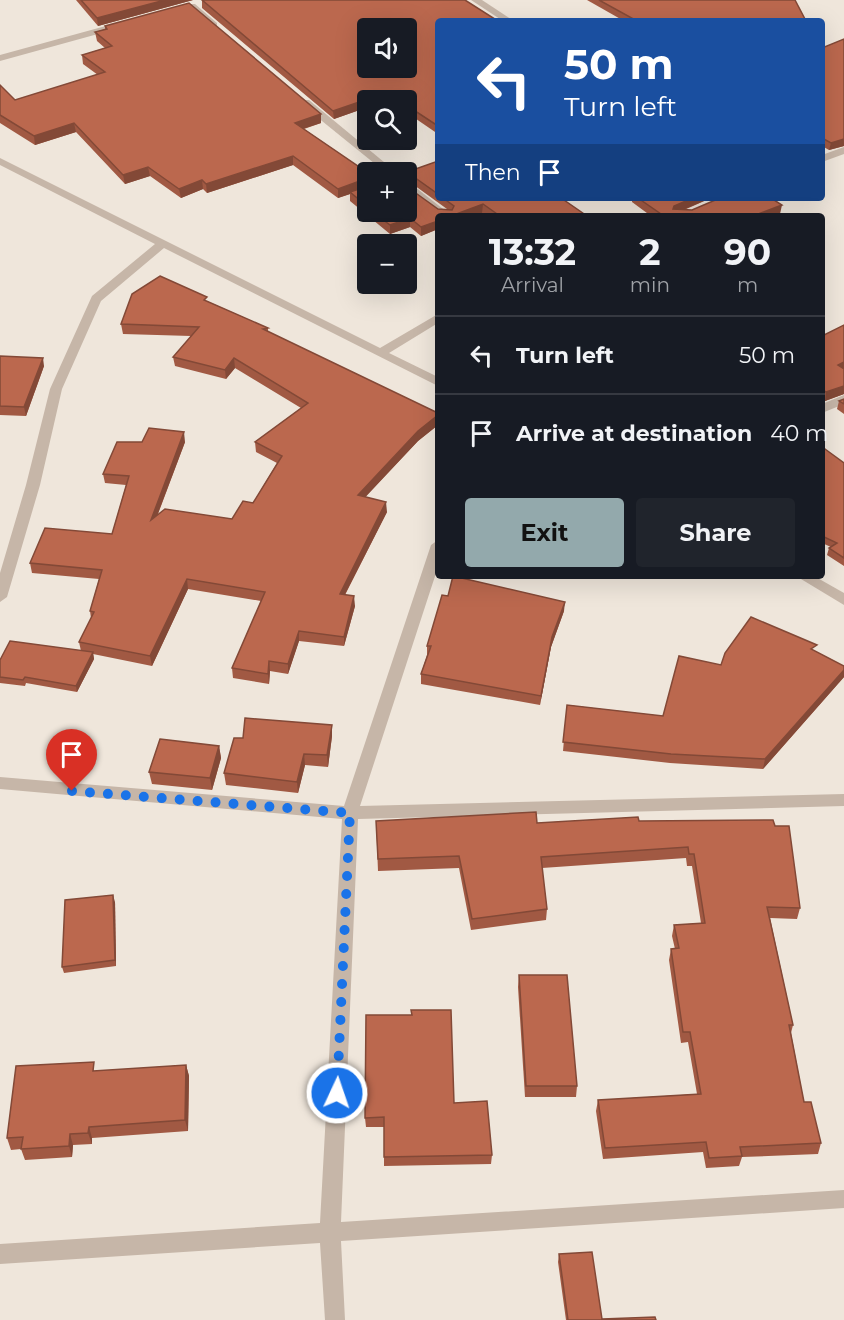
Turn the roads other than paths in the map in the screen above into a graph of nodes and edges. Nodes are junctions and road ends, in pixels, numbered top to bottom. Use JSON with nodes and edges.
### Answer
{"nodes":[{"id":1,"x":476,"y":0,"type":"edge"},
{"id":2,"x":181,"y":9,"type":"edge"},
{"id":3,"x":504,"y":18,"type":"edge"},
{"id":4,"x":126,"y":24,"type":"edge"},
{"id":5,"x":226,"y":36,"type":"edge"},
{"id":6,"x":0,"y":58,"type":"edge"},
{"id":7,"x":295,"y":94,"type":"edge"},
{"id":8,"x":844,"y":150,"type":"edge"},
{"id":9,"x":825,"y":158,"type":"edge"},
{"id":10,"x":0,"y":161,"type":"edge"},
{"id":11,"x":379,"y":162,"type":"edge"},
{"id":12,"x":417,"y":194,"type":"edge"},
{"id":13,"x":442,"y":213,"type":"edge"},
{"id":14,"x":163,"y":243,"type":"junction"},
{"id":15,"x":435,"y":320,"type":"edge"},
{"id":16,"x":380,"y":353,"type":"junction"},
{"id":17,"x":435,"y":380,"type":"edge"},
{"id":18,"x":844,"y":399,"type":"edge"},
{"id":19,"x":825,"y":408,"type":"edge"},
{"id":20,"x":435,"y":554,"type":"edge"},
{"id":21,"x":808,"y":579,"type":"edge"},
{"id":22,"x":0,"y":597,"type":"edge"},
{"id":23,"x":844,"y":600,"type":"edge"},
{"id":24,"x":0,"y":783,"type":"edge"},
{"id":25,"x":844,"y":800,"type":"edge"},
{"id":26,"x":350,"y":813,"type":"junction"},
{"id":27,"x":844,"y":1199,"type":"edge"},
{"id":28,"x":330,"y":1233,"type":"junction"},
{"id":29,"x":0,"y":1254,"type":"edge"},
{"id":30,"x":335,"y":1320,"type":"edge"}],
"edges":[{"from":1,"to":3,"type":"street"},
{"from":2,"to":5,"type":"street"},
{"from":4,"to":6,"type":"street"},
{"from":7,"to":11,"type":"street"},
{"from":8,"to":9,"type":"street"},
{"from":10,"to":14,"type":"street"},
{"from":12,"to":13,"type":"street"},
{"from":14,"to":16,"type":"street"},
{"from":14,"to":22,"type":"street"},
{"from":15,"to":16,"type":"street"},
{"from":16,"to":17,"type":"street"},
{"from":18,"to":19,"type":"street"},
{"from":20,"to":26,"type":"street"},
{"from":21,"to":23,"type":"street"},
{"from":24,"to":26,"type":"street"},
{"from":25,"to":26,"type":"street"},
{"from":26,"to":28,"type":"street"},
{"from":27,"to":28,"type":"street"},
{"from":28,"to":29,"type":"street"},
{"from":28,"to":30,"type":"street"}]}
